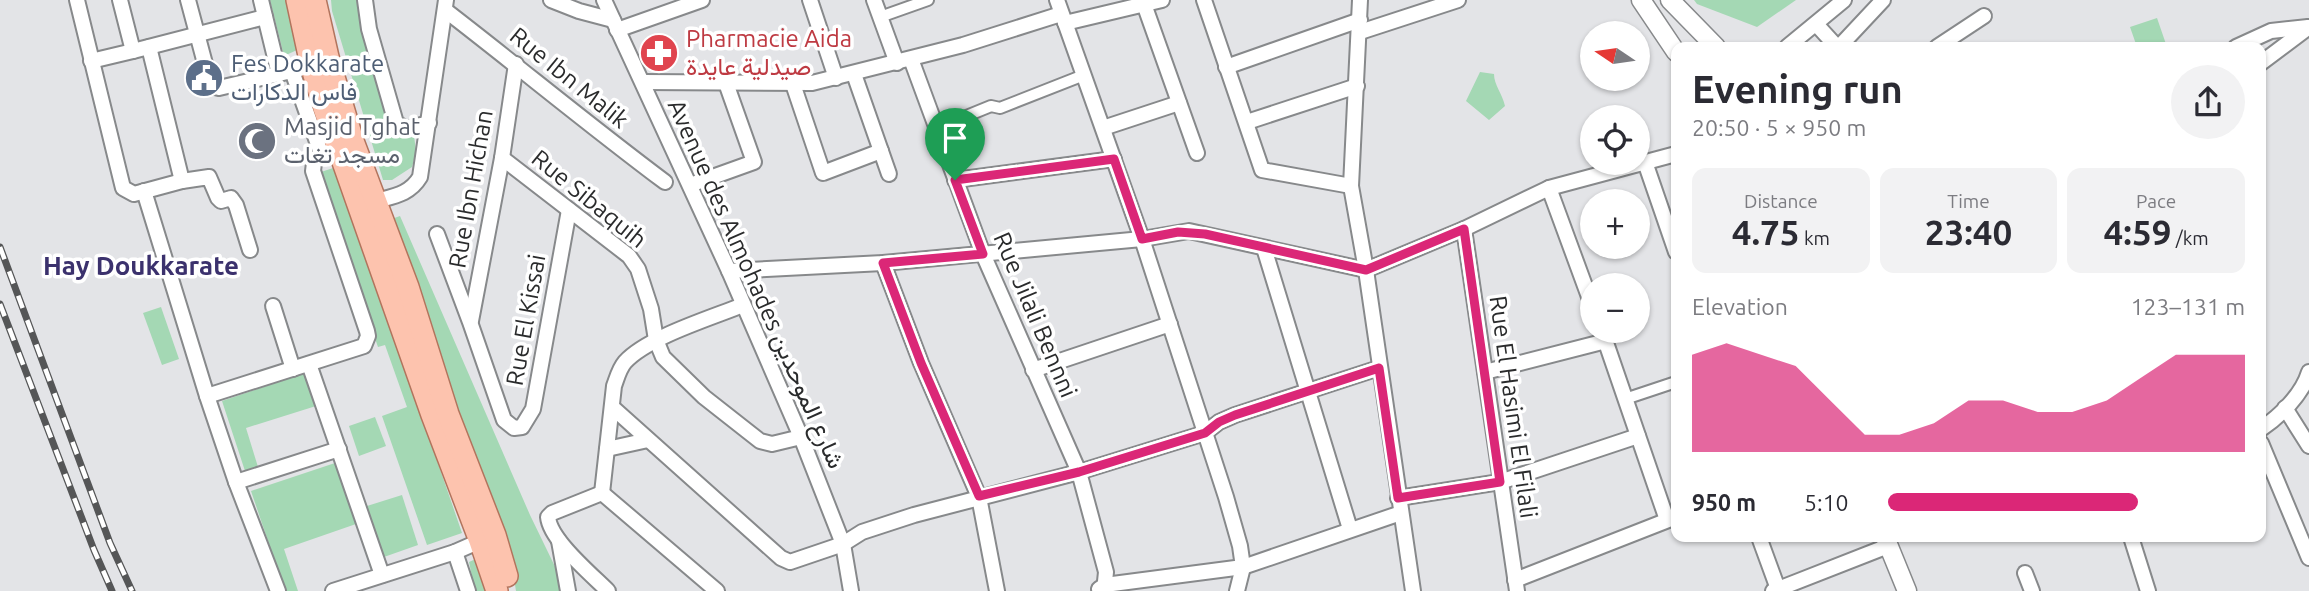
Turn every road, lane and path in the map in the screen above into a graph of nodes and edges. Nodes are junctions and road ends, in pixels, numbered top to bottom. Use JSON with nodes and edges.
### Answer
{"nodes":[{"id":1,"x":77,"y":0,"type":"edge"},
{"id":2,"x":120,"y":0,"type":"edge"},
{"id":3,"x":188,"y":0,"type":"edge"},
{"id":4,"x":261,"y":0,"type":"edge"},
{"id":5,"x":297,"y":0,"type":"edge"},
{"id":6,"x":315,"y":0,"type":"edge"},
{"id":7,"x":365,"y":0,"type":"edge"},
{"id":8,"x":551,"y":0,"type":"edge"},
{"id":9,"x":604,"y":0,"type":"edge"},
{"id":10,"x":702,"y":0,"type":"edge"},
{"id":11,"x":810,"y":0,"type":"edge"},
{"id":12,"x":874,"y":0,"type":"edge"},
{"id":13,"x":928,"y":0,"type":"edge"},
{"id":14,"x":1204,"y":0,"type":"edge"},
{"id":15,"x":1360,"y":0,"type":"edge"},
{"id":16,"x":1458,"y":0,"type":"edge"},
{"id":17,"x":1641,"y":0,"type":"edge"},
{"id":18,"x":1670,"y":0,"type":"edge"},
{"id":19,"x":1844,"y":0,"type":"edge"},
{"id":20,"x":1883,"y":0,"type":"edge"},
{"id":21,"x":1152,"y":2,"type":"edge"},
{"id":22,"x":445,"y":5,"type":"edge"},
{"id":23,"x":1061,"y":12,"type":"edge"},
{"id":24,"x":1983,"y":16,"type":"dead end"},
{"id":25,"x":265,"y":17,"type":"junction"},
{"id":26,"x":880,"y":17,"type":"junction"},
{"id":27,"x":1816,"y":24,"type":"junction"},
{"id":28,"x":615,"y":25,"type":"junction"},
{"id":29,"x":1360,"y":26,"type":"junction"},
{"id":30,"x":2309,"y":27,"type":"edge"},
{"id":31,"x":197,"y":36,"type":"junction"},
{"id":32,"x":1711,"y":42,"type":"edge"},
{"id":33,"x":1793,"y":42,"type":"edge"},
{"id":34,"x":1833,"y":42,"type":"edge"},
{"id":35,"x":1843,"y":42,"type":"edge"},
{"id":36,"x":1947,"y":42,"type":"edge"},
{"id":37,"x":2247,"y":42,"type":"edge"},
{"id":38,"x":1671,"y":45,"type":"edge"},
{"id":39,"x":149,"y":47,"type":"junction"},
{"id":40,"x":133,"y":51,"type":"junction"},
{"id":41,"x":2266,"y":60,"type":"edge"},
{"id":42,"x":91,"y":61,"type":"junction"},
{"id":43,"x":904,"y":61,"type":"junction"},
{"id":44,"x":516,"y":64,"type":"junction"},
{"id":45,"x":1226,"y":67,"type":"junction"},
{"id":46,"x":294,"y":70,"type":"junction"},
{"id":47,"x":854,"y":74,"type":"junction"},
{"id":48,"x":1084,"y":75,"type":"junction"},
{"id":49,"x":836,"y":78,"type":"junction"},
{"id":50,"x":643,"y":82,"type":"junction"},
{"id":51,"x":726,"y":83,"type":"junction"},
{"id":52,"x":793,"y":84,"type":"junction"},
{"id":53,"x":1357,"y":86,"type":"junction"},
{"id":54,"x":1179,"y":103,"type":"junction"},
{"id":55,"x":1247,"y":122,"type":"junction"},
{"id":56,"x":429,"y":123,"type":"junction"},
{"id":57,"x":937,"y":128,"type":"junction"},
{"id":58,"x":1103,"y":128,"type":"junction"},
{"id":59,"x":881,"y":150,"type":"junction"},
{"id":60,"x":1197,"y":153,"type":"dead end"},
{"id":61,"x":1671,"y":155,"type":"edge"},
{"id":62,"x":502,"y":158,"type":"junction"},
{"id":63,"x":1114,"y":159,"type":"junction"},
{"id":64,"x":1650,"y":160,"type":"edge"},
{"id":65,"x":889,"y":174,"type":"dead end"},
{"id":66,"x":1596,"y":175,"type":"edge"},
{"id":67,"x":1649,"y":175,"type":"edge"},
{"id":68,"x":955,"y":180,"type":"junction"},
{"id":69,"x":182,"y":181,"type":"junction"},
{"id":70,"x":666,"y":182,"type":"dead end"},
{"id":71,"x":690,"y":185,"type":"junction"},
{"id":72,"x":1352,"y":186,"type":"junction"},
{"id":73,"x":1549,"y":188,"type":"junction"},
{"id":74,"x":144,"y":191,"type":"junction"},
{"id":75,"x":376,"y":201,"type":"junction"},
{"id":76,"x":569,"y":210,"type":"junction"},
{"id":77,"x":1464,"y":229,"type":"junction"},
{"id":78,"x":437,"y":234,"type":"dead end"},
{"id":79,"x":1671,"y":238,"type":"edge"},
{"id":80,"x":1142,"y":239,"type":"junction"},
{"id":81,"x":1264,"y":248,"type":"junction"},
{"id":82,"x":250,"y":250,"type":"dead end"},
{"id":83,"x":983,"y":254,"type":"junction"},
{"id":84,"x":883,"y":263,"type":"junction"},
{"id":85,"x":1366,"y":270,"type":"junction"},
{"id":86,"x":729,"y":271,"type":"junction"},
{"id":87,"x":1580,"y":273,"type":"edge"},
{"id":88,"x":743,"y":305,"type":"junction"},
{"id":89,"x":273,"y":306,"type":"dead end"},
{"id":90,"x":470,"y":322,"type":"junction"},
{"id":91,"x":1170,"y":324,"type":"junction"},
{"id":92,"x":656,"y":340,"type":"junction"},
{"id":93,"x":1581,"y":343,"type":"edge"},
{"id":94,"x":1606,"y":343,"type":"edge"},
{"id":95,"x":309,"y":364,"type":"junction"},
{"id":96,"x":1379,"y":368,"type":"junction"},
{"id":97,"x":293,"y":369,"type":"junction"},
{"id":98,"x":1033,"y":370,"type":"junction"},
{"id":99,"x":1485,"y":372,"type":"junction"},
{"id":100,"x":2309,"y":373,"type":"edge"},
{"id":101,"x":1671,"y":384,"type":"edge"},
{"id":102,"x":1309,"y":392,"type":"junction"},
{"id":103,"x":207,"y":396,"type":"junction"},
{"id":104,"x":1625,"y":399,"type":"junction"},
{"id":105,"x":612,"y":407,"type":"junction"},
{"id":106,"x":2285,"y":408,"type":"junction"},
{"id":107,"x":2266,"y":426,"type":"edge"},
{"id":108,"x":1205,"y":433,"type":"junction"},
{"id":109,"x":1638,"y":436,"type":"junction"},
{"id":110,"x":801,"y":437,"type":"junction"},
{"id":111,"x":648,"y":440,"type":"junction"},
{"id":112,"x":2309,"y":446,"type":"edge"},
{"id":113,"x":339,"y":449,"type":"junction"},
{"id":114,"x":607,"y":449,"type":"junction"},
{"id":115,"x":2266,"y":455,"type":"edge"},
{"id":116,"x":1079,"y":472,"type":"junction"},
{"id":117,"x":236,"y":482,"type":"junction"},
{"id":118,"x":1500,"y":482,"type":"junction"},
{"id":119,"x":602,"y":493,"type":"junction"},
{"id":120,"x":979,"y":496,"type":"junction"},
{"id":121,"x":1398,"y":498,"type":"junction"},
{"id":122,"x":1401,"y":513,"type":"junction"},
{"id":123,"x":1671,"y":517,"type":"edge"},
{"id":124,"x":1671,"y":519,"type":"edge"},
{"id":125,"x":1350,"y":529,"type":"junction"},
{"id":126,"x":556,"y":536,"type":"junction"},
{"id":127,"x":480,"y":541,"type":"junction"},
{"id":128,"x":1761,"y":542,"type":"edge"},
{"id":129,"x":1885,"y":542,"type":"edge"},
{"id":130,"x":1887,"y":542,"type":"edge"},
{"id":131,"x":2133,"y":542,"type":"edge"},
{"id":132,"x":843,"y":544,"type":"junction"},
{"id":133,"x":455,"y":552,"type":"junction"},
{"id":134,"x":2309,"y":558,"type":"edge"},
{"id":135,"x":1243,"y":567,"type":"junction"},
{"id":136,"x":2025,"y":573,"type":"dead end"},
{"id":137,"x":382,"y":575,"type":"junction"},
{"id":138,"x":369,"y":585,"type":"edge"},
{"id":139,"x":1516,"y":586,"type":"edge"},
{"id":140,"x":1102,"y":589,"type":"edge"},
{"id":141,"x":1776,"y":590,"type":"edge"},
{"id":142,"x":278,"y":591,"type":"edge"},
{"id":143,"x":334,"y":591,"type":"edge"},
{"id":144,"x":468,"y":591,"type":"edge"},
{"id":145,"x":497,"y":591,"type":"edge"},
{"id":146,"x":511,"y":591,"type":"edge"},
{"id":147,"x":568,"y":591,"type":"edge"},
{"id":148,"x":608,"y":591,"type":"edge"},
{"id":149,"x":717,"y":591,"type":"edge"},
{"id":150,"x":851,"y":591,"type":"edge"},
{"id":151,"x":997,"y":591,"type":"edge"},
{"id":152,"x":1237,"y":591,"type":"edge"},
{"id":153,"x":1413,"y":591,"type":"edge"},
{"id":154,"x":1906,"y":591,"type":"edge"},
{"id":155,"x":2032,"y":591,"type":"edge"},
{"id":156,"x":2148,"y":591,"type":"edge"}],
"edges":[{"from":1,"to":42,"type":"street"},
{"from":2,"to":40,"type":"street"},
{"from":3,"to":31,"type":"street"},
{"from":4,"to":25,"type":"street"},
{"from":5,"to":46,"type":"main road"},
{"from":6,"to":75,"type":"main road"},
{"from":7,"to":56,"type":"street"},
{"from":8,"to":28,"type":"street"},
{"from":9,"to":28,"type":"street","name":"Avenue des Almohades شارع الموحدين"},
{"from":10,"to":28,"type":"street"},
{"from":11,"to":49,"type":"street"},
{"from":12,"to":26,"type":"street","name":"Rue Jilali Bennni"},
{"from":13,"to":26,"type":"street"},
{"from":14,"to":45,"type":"street"},
{"from":15,"to":29,"type":"street"},
{"from":16,"to":29,"type":"street"},
{"from":17,"to":38,"type":"street"},
{"from":18,"to":32,"type":"street"},
{"from":19,"to":27,"type":"street"},
{"from":20,"to":35,"type":"street"},
{"from":21,"to":23,"type":"street"},
{"from":21,"to":54,"type":"street"},
{"from":22,"to":44,"type":"street","name":"Rue Ibn Malik"},
{"from":22,"to":56,"type":"street"},
{"from":23,"to":43,"type":"street"},
{"from":23,"to":48,"type":"street"},
{"from":24,"to":36,"type":"street"},
{"from":25,"to":31,"type":"street"},
{"from":25,"to":46,"type":"street"},
{"from":26,"to":43,"type":"street","name":"Rue Jilali Bennni"},
{"from":27,"to":33,"type":"street"},
{"from":27,"to":34,"type":"street"},
{"from":28,"to":50,"type":"street","name":"Avenue des Almohades شارع الموحدين"},
{"from":29,"to":45,"type":"street"},
{"from":29,"to":53,"type":"street"},
{"from":30,"to":37,"type":"street"},
{"from":30,"to":41,"type":"street"},
{"from":31,"to":39,"type":"street"},
{"from":31,"to":46,"type":"street"},
{"from":39,"to":40,"type":"street"},
{"from":39,"to":69,"type":"street"},
{"from":40,"to":42,"type":"street"},
{"from":42,"to":74,"type":"street"},
{"from":43,"to":47,"type":"street"},
{"from":43,"to":57,"type":"street","name":"Rue Jilali Bennni"},
{"from":44,"to":62,"type":"street","name":"Rue Ibn Hichan"},
{"from":44,"to":70,"type":"street","name":"Rue Ibn Malik"},
{"from":45,"to":55,"type":"street"},
{"from":46,"to":95,"type":"street"},
{"from":46,"to":127,"type":"main road"},
{"from":47,"to":49,"type":"street"},
{"from":47,"to":59,"type":"street"},
{"from":48,"to":57,"type":"street"},
{"from":48,"to":58,"type":"street"},
{"from":49,"to":52,"type":"street"},
{"from":50,"to":51,"type":"street"},
{"from":50,"to":71,"type":"street","name":"Avenue des Almohades شارع الموحدين"},
{"from":51,"to":52,"type":"street"},
{"from":51,"to":71,"type":"street"},
{"from":52,"to":59,"type":"street"},
{"from":53,"to":55,"type":"street"},
{"from":53,"to":72,"type":"street"},
{"from":54,"to":58,"type":"street"},
{"from":54,"to":60,"type":"street"},
{"from":55,"to":72,"type":"street"},
{"from":56,"to":75,"type":"street"},
{"from":57,"to":68,"type":"street","name":"Rue Jilali Bennni"},
{"from":58,"to":63,"type":"street"},
{"from":59,"to":65,"type":"street"},
{"from":61,"to":64,"type":"street"},
{"from":62,"to":76,"type":"street","name":"Rue Sibaquih"},
{"from":62,"to":90,"type":"street","name":"Rue Ibn Hichan"},
{"from":63,"to":68,"type":"street"},
{"from":63,"to":80,"type":"street"},
{"from":66,"to":73,"type":"street"},
{"from":67,"to":79,"type":"street"},
{"from":68,"to":83,"type":"street","name":"Rue Jilali Bennni"},
{"from":69,"to":74,"type":"street"},
{"from":69,"to":82,"type":"street"},
{"from":71,"to":86,"type":"street","name":"Avenue des Almohades شارع الموحدين"},
{"from":72,"to":85,"type":"street"},
{"from":73,"to":77,"type":"street"},
{"from":73,"to":87,"type":"street"},
{"from":74,"to":103,"type":"street"},
{"from":75,"to":146,"type":"main road"},
{"from":76,"to":90,"type":"street","name":"Rue El Kissai"},
{"from":76,"to":92,"type":"street","name":"Rue Sibaquih"},
{"from":77,"to":85,"type":"street"},
{"from":77,"to":99,"type":"street","name":"Rue El Hasimi El Filali"},
{"from":78,"to":90,"type":"street"},
{"from":80,"to":81,"type":"street"},
{"from":80,"to":83,"type":"street"},
{"from":80,"to":91,"type":"street"},
{"from":81,"to":85,"type":"street"},
{"from":81,"to":102,"type":"street"},
{"from":83,"to":84,"type":"street"},
{"from":83,"to":98,"type":"street","name":"Rue Jilali Bennni"},
{"from":84,"to":86,"type":"street"},
{"from":84,"to":120,"type":"street"},
{"from":85,"to":96,"type":"street"},
{"from":86,"to":88,"type":"street","name":"Avenue des Almohades شارع الموحدين"},
{"from":88,"to":92,"type":"street"},
{"from":88,"to":110,"type":"street","name":"Avenue des Almohades شارع الموحدين"},
{"from":89,"to":97,"type":"street"},
{"from":91,"to":98,"type":"street"},
{"from":91,"to":108,"type":"street"},
{"from":92,"to":105,"type":"street"},
{"from":92,"to":110,"type":"street","name":"Rue Sibaquih"},
{"from":93,"to":99,"type":"street"},
{"from":94,"to":104,"type":"street"},
{"from":95,"to":97,"type":"street"},
{"from":95,"to":113,"type":"street"},
{"from":96,"to":102,"type":"street"},
{"from":96,"to":121,"type":"street"},
{"from":97,"to":103,"type":"street"},
{"from":98,"to":116,"type":"street","name":"Rue Jilali Bennni"},
{"from":99,"to":118,"type":"street","name":"Rue El Hasimi El Filali"},
{"from":100,"to":106,"type":"street"},
{"from":101,"to":104,"type":"street"},
{"from":102,"to":108,"type":"street"},
{"from":102,"to":125,"type":"street"},
{"from":103,"to":117,"type":"street"},
{"from":104,"to":109,"type":"street"},
{"from":105,"to":111,"type":"street"},
{"from":105,"to":114,"type":"street"},
{"from":106,"to":107,"type":"street"},
{"from":106,"to":112,"type":"street"},
{"from":108,"to":116,"type":"street"},
{"from":108,"to":135,"type":"street"},
{"from":109,"to":118,"type":"street"},
{"from":109,"to":123,"type":"street"},
{"from":110,"to":132,"type":"street","name":"Avenue des Almohades شارع الموحدين"},
{"from":111,"to":114,"type":"street"},
{"from":111,"to":132,"type":"street"},
{"from":113,"to":117,"type":"street"},
{"from":113,"to":137,"type":"street"},
{"from":114,"to":119,"type":"street"},
{"from":115,"to":134,"type":"street"},
{"from":116,"to":120,"type":"street"},
{"from":116,"to":140,"type":"street","name":"Rue Jilali Bennni"},
{"from":117,"to":142,"type":"street"},
{"from":118,"to":121,"type":"street"},
{"from":118,"to":139,"type":"street","name":"Rue El Hasimi El Filali"},
{"from":119,"to":126,"type":"street"},
{"from":119,"to":149,"type":"street"},
{"from":120,"to":132,"type":"street"},
{"from":120,"to":151,"type":"street"},
{"from":121,"to":122,"type":"street"},
{"from":122,"to":125,"type":"street"},
{"from":122,"to":153,"type":"street"},
{"from":124,"to":139,"type":"street"},
{"from":125,"to":135,"type":"street"},
{"from":126,"to":147,"type":"street"},
{"from":126,"to":148,"type":"street"},
{"from":127,"to":133,"type":"street"},
{"from":127,"to":145,"type":"main road"},
{"from":128,"to":141,"type":"street"},
{"from":129,"to":141,"type":"street"},
{"from":130,"to":154,"type":"street"},
{"from":131,"to":156,"type":"street"},
{"from":132,"to":150,"type":"street","name":"Avenue des Almohades شارع الموحدين"},
{"from":133,"to":137,"type":"street"},
{"from":133,"to":144,"type":"street"},
{"from":135,"to":140,"type":"street"},
{"from":135,"to":152,"type":"street"},
{"from":136,"to":155,"type":"street"},
{"from":137,"to":138,"type":"street"},
{"from":138,"to":143,"type":"street"}]}
